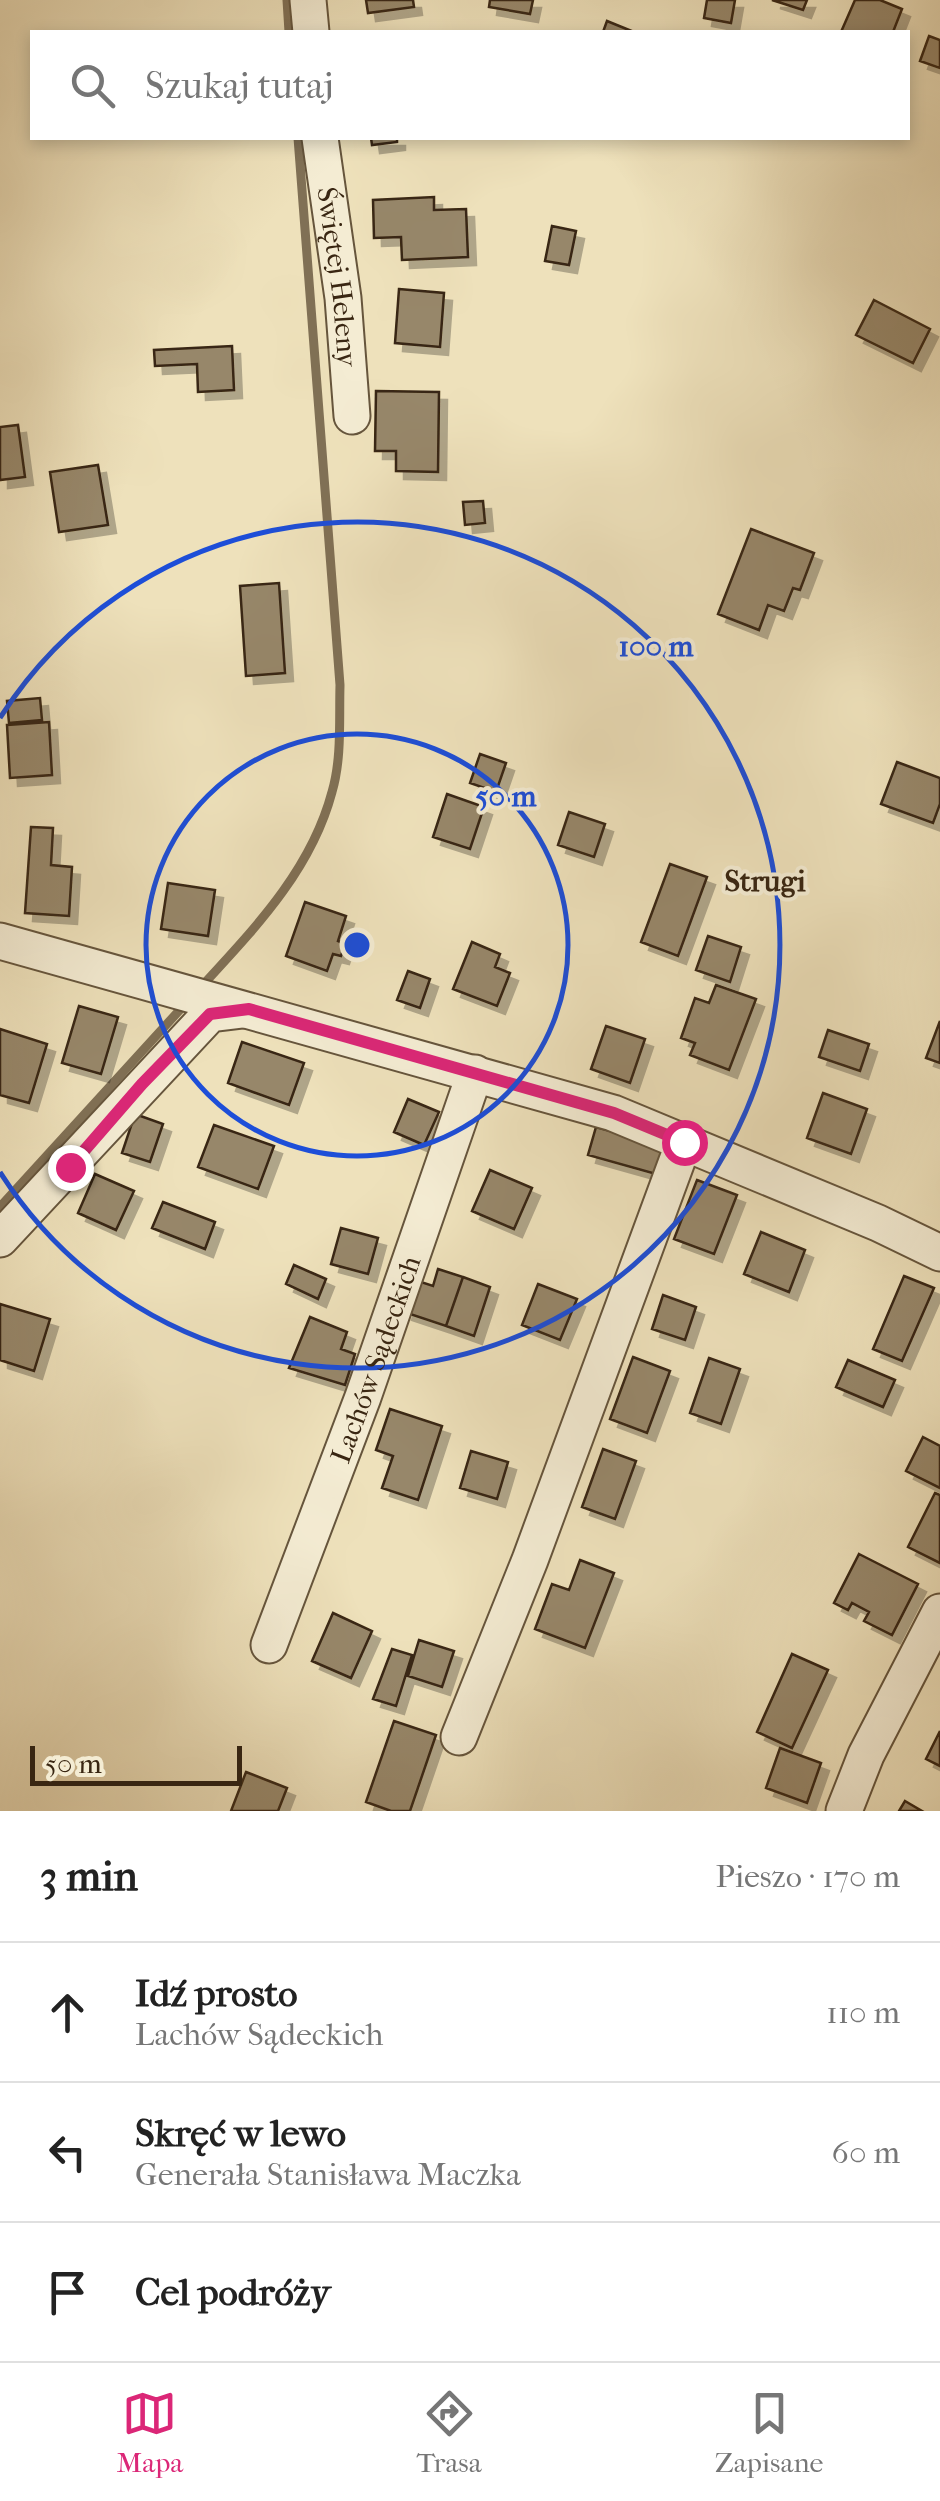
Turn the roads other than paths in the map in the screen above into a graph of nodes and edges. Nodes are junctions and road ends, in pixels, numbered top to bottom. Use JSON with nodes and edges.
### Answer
{"nodes":[{"id":1,"x":308,"y":0,"type":"edge"},
{"id":2,"x":310,"y":30,"type":"edge"},
{"id":3,"x":320,"y":140,"type":"edge"},
{"id":4,"x":352,"y":416,"type":"dead end"},
{"id":5,"x":0,"y":941,"type":"edge"},
{"id":6,"x":234,"y":1005,"type":"junction"},
{"id":7,"x":475,"y":1073,"type":"junction"},
{"id":8,"x":684,"y":1142,"type":"junction"},
{"id":9,"x":0,"y":1239,"type":"edge"},
{"id":10,"x":940,"y":1254,"type":"edge"},
{"id":11,"x":940,"y":1612,"type":"edge"},
{"id":12,"x":270,"y":1645,"type":"dead end"},
{"id":13,"x":459,"y":1737,"type":"dead end"},
{"id":14,"x":844,"y":1811,"type":"edge"}],
"edges":[{"from":1,"to":2,"type":"street"},
{"from":3,"to":4,"type":"street","name":"Świętej Heleny"},
{"from":5,"to":6,"type":"street"},
{"from":6,"to":7,"type":"street"},
{"from":6,"to":9,"type":"street"},
{"from":7,"to":8,"type":"street"},
{"from":7,"to":12,"type":"street","name":"Lachów Sądeckich"},
{"from":8,"to":10,"type":"street"},
{"from":8,"to":13,"type":"street"},
{"from":11,"to":14,"type":"street"}]}
